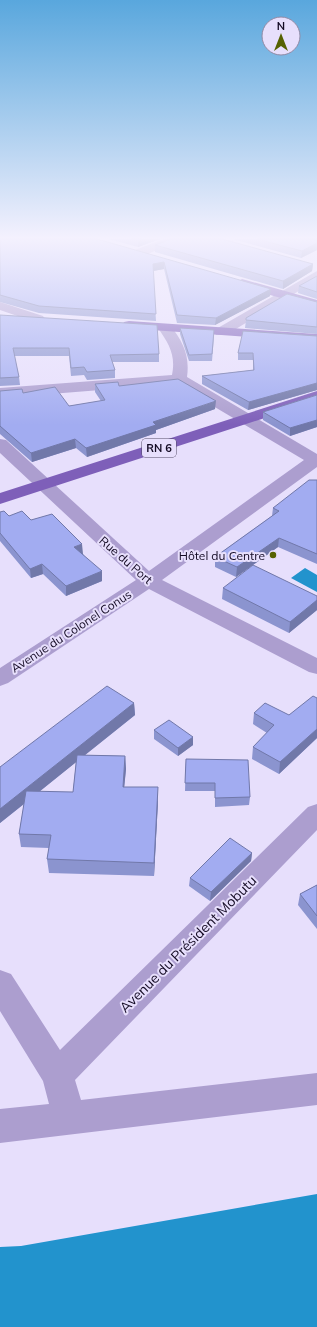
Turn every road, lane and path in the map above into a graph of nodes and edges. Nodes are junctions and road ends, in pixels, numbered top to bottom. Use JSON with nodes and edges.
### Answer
{"nodes":[{"id":1,"x":274,"y":301,"type":"edge"},
{"id":2,"x":306,"y":301,"type":"edge"},
{"id":3,"x":317,"y":304,"type":"edge"},
{"id":4,"x":0,"y":306,"type":"edge"},
{"id":5,"x":0,"y":316,"type":"edge"},
{"id":6,"x":38,"y":319,"type":"junction"},
{"id":7,"x":53,"y":320,"type":"edge"},
{"id":8,"x":113,"y":324,"type":"edge"},
{"id":9,"x":165,"y":328,"type":"junction"},
{"id":10,"x":221,"y":332,"type":"junction"},
{"id":11,"x":317,"y":338,"type":"edge"},
{"id":12,"x":179,"y":379,"type":"junction"},
{"id":13,"x":0,"y":393,"type":"edge"},
{"id":14,"x":317,"y":396,"type":"edge"},
{"id":15,"x":248,"y":420,"type":"junction"},
{"id":16,"x":0,"y":444,"type":"edge"},
{"id":17,"x":316,"y":460,"type":"edge"},
{"id":18,"x":43,"y":484,"type":"junction"},
{"id":19,"x":0,"y":499,"type":"edge"},
{"id":20,"x":148,"y":581,"type":"junction"},
{"id":21,"x":317,"y":667,"type":"edge"},
{"id":22,"x":0,"y":678,"type":"edge"},
{"id":23,"x":317,"y":814,"type":"edge"},
{"id":24,"x":0,"y":984,"type":"edge"},
{"id":25,"x":58,"y":1075,"type":"junction"},
{"id":26,"x":317,"y":1090,"type":"edge"},
{"id":27,"x":69,"y":1117,"type":"junction"},
{"id":28,"x":0,"y":1126,"type":"edge"}],
"edges":[{"from":1,"to":10,"type":"street"},
{"from":2,"to":3,"type":"main road"},
{"from":4,"to":6,"type":"street"},
{"from":5,"to":6,"type":"main road"},
{"from":6,"to":7,"type":"main road"},
{"from":8,"to":9,"type":"main road"},
{"from":9,"to":10,"type":"main road"},
{"from":9,"to":12,"type":"street"},
{"from":10,"to":11,"type":"main road"},
{"from":12,"to":13,"type":"street"},
{"from":12,"to":15,"type":"street"},
{"from":14,"to":15,"type":"main road","number":"RN 6"},
{"from":15,"to":17,"type":"street"},
{"from":15,"to":18,"type":"main road","number":"RN 6"},
{"from":16,"to":18,"type":"street","name":"Rue du Port"},
{"from":17,"to":20,"type":"street","name":"Avenue du Colonel Conus"},
{"from":18,"to":19,"type":"main road","number":"RN 6"},
{"from":18,"to":20,"type":"street","name":"Rue du Port"},
{"from":20,"to":21,"type":"street","name":"Rue du Port"},
{"from":20,"to":22,"type":"street","name":"Avenue du Colonel Conus"},
{"from":23,"to":25,"type":"street","name":"Avenue du Président Mobutu"},
{"from":24,"to":25,"type":"street"},
{"from":25,"to":27,"type":"street"},
{"from":26,"to":27,"type":"street"},
{"from":27,"to":28,"type":"street"}]}
